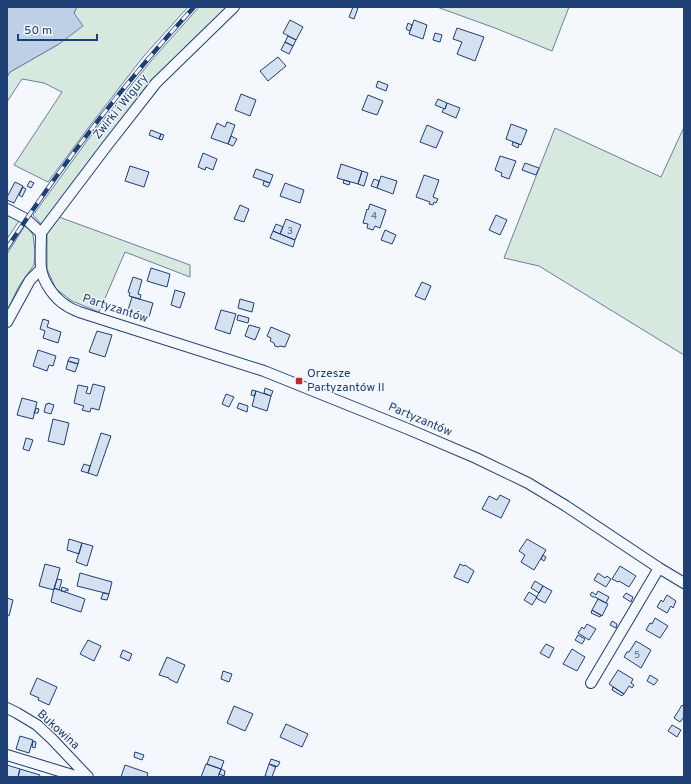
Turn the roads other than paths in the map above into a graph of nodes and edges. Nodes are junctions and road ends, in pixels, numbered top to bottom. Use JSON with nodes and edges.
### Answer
{"nodes":[{"id":1,"x":234,"y":7,"type":"edge"},
{"id":2,"x":7,"y":209,"type":"edge"},
{"id":3,"x":41,"y":233,"type":"junction"},
{"id":4,"x":41,"y":269,"type":"junction"},
{"id":5,"x":7,"y":322,"type":"edge"},
{"id":6,"x":659,"y":568,"type":"junction"},
{"id":7,"x":684,"y":584,"type":"edge"},
{"id":8,"x":591,"y":682,"type":"dead end"},
{"id":9,"x":7,"y":708,"type":"edge"},
{"id":10,"x":7,"y":755,"type":"edge"},
{"id":11,"x":79,"y":777,"type":"edge"},
{"id":12,"x":88,"y":777,"type":"edge"}],
"edges":[{"from":1,"to":3,"type":"street","name":"Żwirki i Wigury"},
{"from":2,"to":3,"type":"street"},
{"from":3,"to":4,"type":"street","name":"Partyzantów"},
{"from":4,"to":5,"type":"street"},
{"from":4,"to":6,"type":"street","name":"Partyzantów"},
{"from":6,"to":7,"type":"street","name":"Partyzantów"},
{"from":6,"to":8,"type":"street"},
{"from":9,"to":12,"type":"street","name":"Bukowina"},
{"from":10,"to":11,"type":"street"}]}
